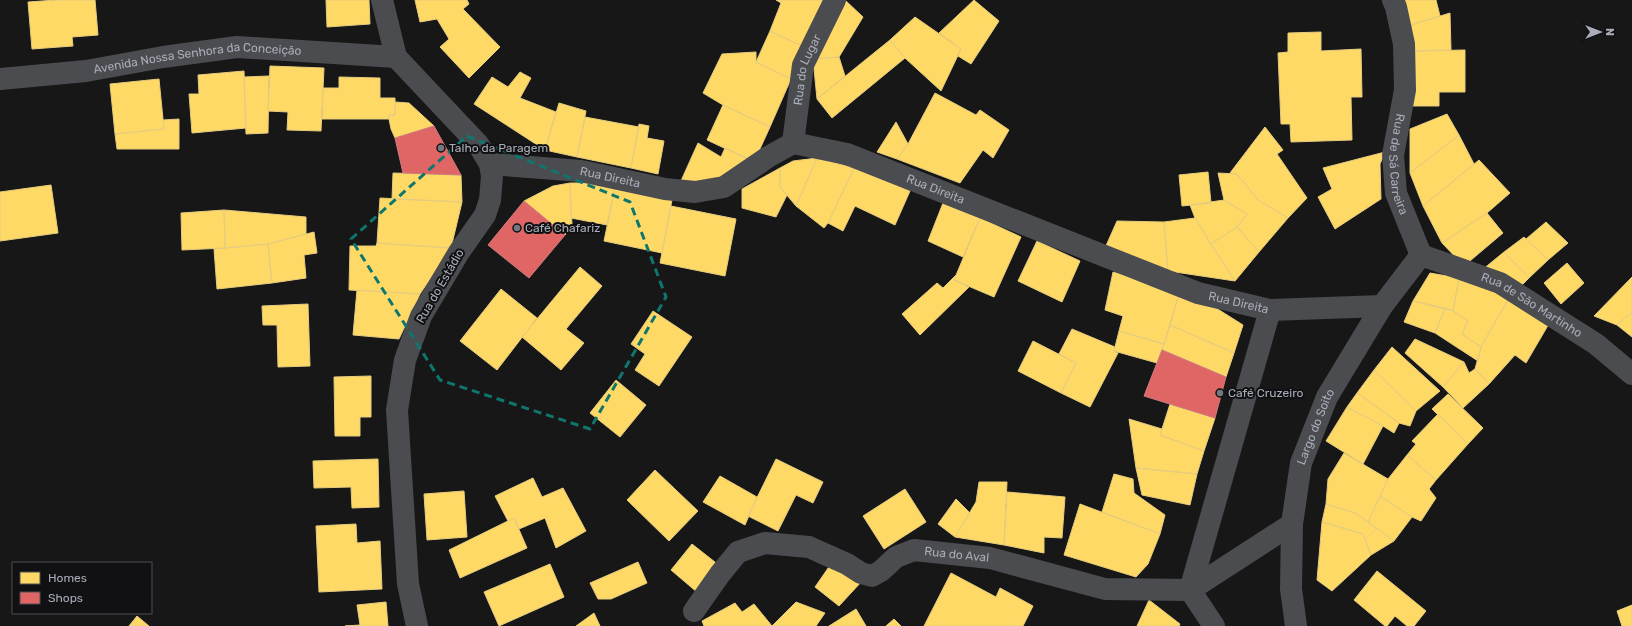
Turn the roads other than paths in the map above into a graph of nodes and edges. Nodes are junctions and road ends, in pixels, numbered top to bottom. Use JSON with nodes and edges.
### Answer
{"nodes":[{"id":1,"x":382,"y":0,"type":"edge"},
{"id":2,"x":835,"y":0,"type":"edge"},
{"id":3,"x":1393,"y":0,"type":"edge"},
{"id":4,"x":396,"y":57,"type":"junction"},
{"id":5,"x":0,"y":79,"type":"edge"},
{"id":6,"x":792,"y":143,"type":"junction"},
{"id":7,"x":490,"y":164,"type":"junction"},
{"id":8,"x":1421,"y":255,"type":"junction"},
{"id":9,"x":1382,"y":306,"type":"junction"},
{"id":10,"x":1270,"y":310,"type":"junction"},
{"id":11,"x":1632,"y":374,"type":"edge"},
{"id":12,"x":1292,"y":524,"type":"junction"},
{"id":13,"x":1190,"y":590,"type":"junction"},
{"id":14,"x":694,"y":611,"type":"dead end"},
{"id":15,"x":417,"y":626,"type":"edge"},
{"id":16,"x":1214,"y":626,"type":"edge"},
{"id":17,"x":1296,"y":626,"type":"edge"}],
"edges":[{"from":1,"to":4,"type":"street"},
{"from":2,"to":6,"type":"street","name":"Rua do Lugar"},
{"from":3,"to":8,"type":"street","name":"Rua de Sá Carreira"},
{"from":4,"to":5,"type":"street","name":"Avenida Nossa Senhora da Conceição"},
{"from":4,"to":7,"type":"street","name":"Rua do Estádio"},
{"from":6,"to":7,"type":"street","name":"Rua Direita"},
{"from":6,"to":10,"type":"street","name":"Rua Direita"},
{"from":7,"to":15,"type":"street","name":"Rua do Estádio"},
{"from":8,"to":9,"type":"street","name":"Largo do Soito"},
{"from":8,"to":11,"type":"street","name":"Rua de São Martinho"},
{"from":9,"to":10,"type":"street","name":"Rua Direita"},
{"from":9,"to":12,"type":"street","name":"Largo do Soito"},
{"from":10,"to":13,"type":"street"},
{"from":12,"to":13,"type":"street"},
{"from":12,"to":17,"type":"street","name":"Largo do Soito"},
{"from":13,"to":14,"type":"street","name":"Rua do Aval"},
{"from":13,"to":16,"type":"street"}]}
